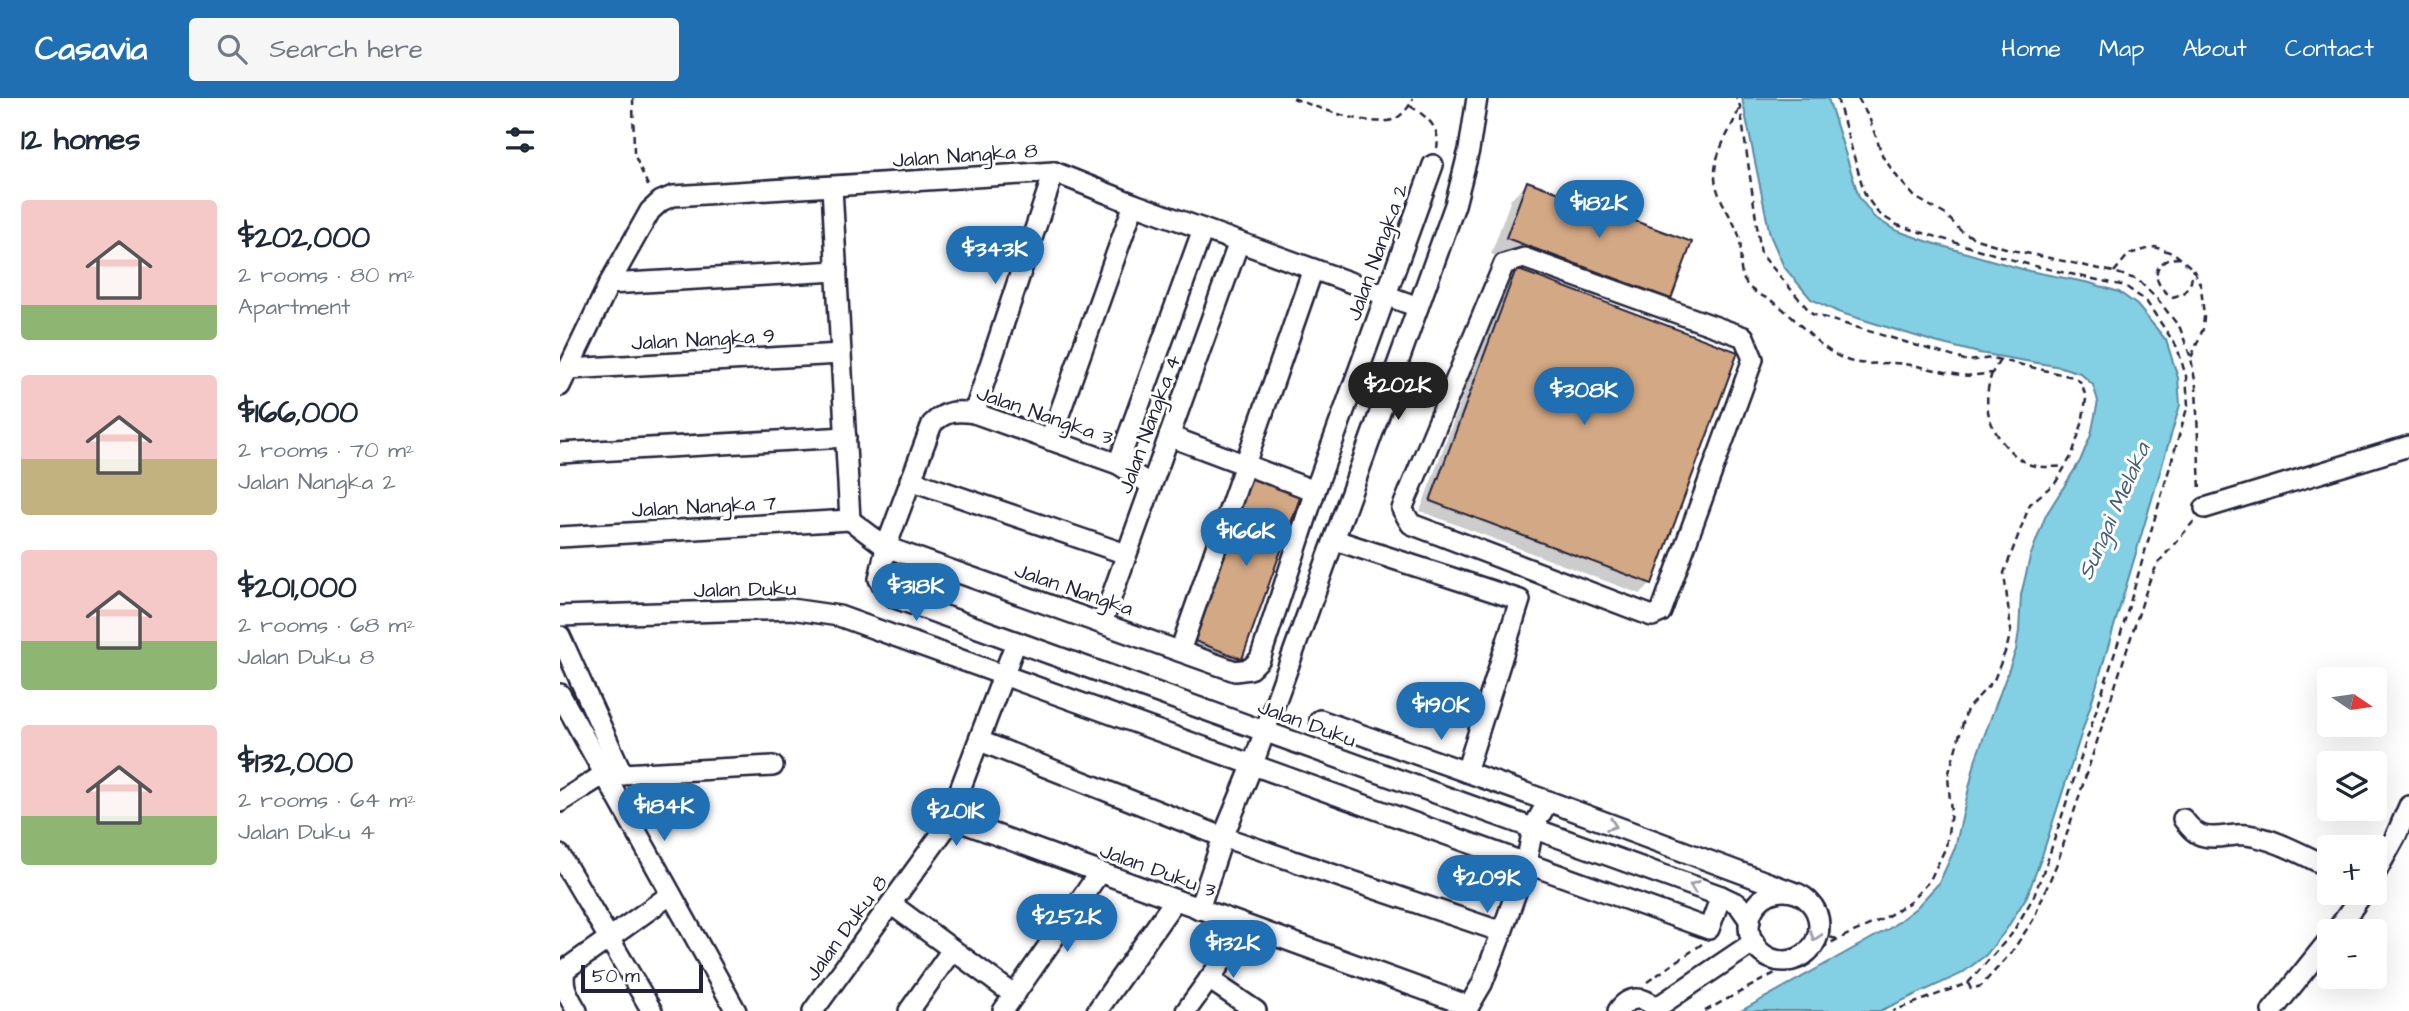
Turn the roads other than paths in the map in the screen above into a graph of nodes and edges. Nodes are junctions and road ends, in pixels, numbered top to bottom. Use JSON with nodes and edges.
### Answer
{"nodes":[{"id":1,"x":1477,"y":98,"type":"edge"},
{"id":2,"x":1433,"y":165,"type":"road end"},
{"id":3,"x":1054,"y":172,"type":"junction"},
{"id":4,"x":832,"y":187,"type":"junction"},
{"id":5,"x":1134,"y":204,"type":"junction"},
{"id":6,"x":1203,"y":229,"type":"junction"},
{"id":7,"x":1239,"y":242,"type":"junction"},
{"id":8,"x":1313,"y":269,"type":"junction"},
{"id":9,"x":837,"y":271,"type":"junction"},
{"id":10,"x":609,"y":284,"type":"junction"},
{"id":11,"x":1386,"y":295,"type":"junction"},
{"id":12,"x":1418,"y":307,"type":"junction"},
{"id":13,"x":841,"y":354,"type":"junction"},
{"id":14,"x":564,"y":377,"type":"edge"},
{"id":15,"x":967,"y":412,"type":"junction"},
{"id":16,"x":1169,"y":436,"type":"junction"},
{"id":17,"x":846,"y":437,"type":"junction"},
{"id":18,"x":1050,"y":440,"type":"junction"},
{"id":19,"x":2409,"y":446,"type":"edge"},
{"id":20,"x":560,"y":453,"type":"edge"},
{"id":21,"x":1118,"y":464,"type":"junction"},
{"id":22,"x":1245,"y":465,"type":"junction"},
{"id":23,"x":910,"y":480,"type":"junction"},
{"id":24,"x":1151,"y":485,"type":"junction"},
{"id":25,"x":1315,"y":491,"type":"junction"},
{"id":26,"x":2205,"y":508,"type":"road end"},
{"id":27,"x":850,"y":520,"type":"junction"},
{"id":28,"x":560,"y":537,"type":"edge"},
{"id":29,"x":1335,"y":540,"type":"junction"},
{"id":30,"x":886,"y":547,"type":"junction"},
{"id":31,"x":1126,"y":554,"type":"junction"},
{"id":32,"x":1509,"y":561,"type":"junction"},
{"id":33,"x":1528,"y":569,"type":"junction"},
{"id":34,"x":1501,"y":593,"type":"junction"},
{"id":35,"x":1520,"y":600,"type":"junction"},
{"id":36,"x":560,"y":616,"type":"edge"},
{"id":37,"x":1102,"y":622,"type":"junction"},
{"id":38,"x":560,"y":636,"type":"edge"},
{"id":39,"x":1016,"y":642,"type":"junction"},
{"id":40,"x":1180,"y":651,"type":"junction"},
{"id":41,"x":1250,"y":670,"type":"joint"},
{"id":42,"x":1004,"y":677,"type":"junction"},
{"id":43,"x":560,"y":694,"type":"edge"},
{"id":44,"x":1320,"y":720,"type":"dead end"},
{"id":45,"x":1264,"y":732,"type":"junction"},
{"id":46,"x":980,"y":741,"type":"junction"},
{"id":47,"x":1253,"y":764,"type":"junction"},
{"id":48,"x":773,"y":766,"type":"dead end"},
{"id":49,"x":1466,"y":772,"type":"junction"},
{"id":50,"x":613,"y":775,"type":"junction"},
{"id":51,"x":1548,"y":801,"type":"junction"},
{"id":52,"x":560,"y":802,"type":"edge"},
{"id":53,"x":2409,"y":806,"type":"edge"},
{"id":54,"x":950,"y":818,"type":"junction"},
{"id":55,"x":2183,"y":819,"type":"dead end"},
{"id":56,"x":1533,"y":828,"type":"junction"},
{"id":57,"x":1223,"y":837,"type":"junction"},
{"id":58,"x":2387,"y":852,"type":"edge"},
{"id":59,"x":560,"y":855,"type":"edge"},
{"id":60,"x":2317,"y":862,"type":"edge"},
{"id":61,"x":1526,"y":864,"type":"junction"},
{"id":62,"x":1099,"y":873,"type":"junction"},
{"id":63,"x":1790,"y":891,"type":"junction"},
{"id":64,"x":670,"y":895,"type":"junction"},
{"id":65,"x":1721,"y":896,"type":"junction"},
{"id":66,"x":1175,"y":900,"type":"junction"},
{"id":67,"x":891,"y":904,"type":"junction"},
{"id":68,"x":1199,"y":909,"type":"junction"},
{"id":69,"x":1750,"y":921,"type":"junction"},
{"id":70,"x":1247,"y":926,"type":"junction"},
{"id":71,"x":1502,"y":932,"type":"junction"},
{"id":72,"x":609,"y":936,"type":"junction"},
{"id":73,"x":1754,"y":942,"type":"junction"},
{"id":74,"x":952,"y":950,"type":"junction"},
{"id":75,"x":2317,"y":955,"type":"edge"},
{"id":76,"x":1209,"y":979,"type":"junction"},
{"id":77,"x":1008,"y":1003,"type":"edge"},
{"id":78,"x":1468,"y":1008,"type":"edge"},
{"id":79,"x":1655,"y":1009,"type":"edge"},
{"id":80,"x":577,"y":1011,"type":"edge"},
{"id":81,"x":652,"y":1011,"type":"edge"},
{"id":82,"x":736,"y":1011,"type":"edge"},
{"id":83,"x":813,"y":1011,"type":"edge"},
{"id":84,"x":909,"y":1011,"type":"edge"},
{"id":85,"x":1097,"y":1011,"type":"edge"},
{"id":86,"x":1186,"y":1011,"type":"edge"},
{"id":87,"x":1256,"y":1011,"type":"edge"},
{"id":88,"x":1618,"y":1011,"type":"edge"},
{"id":89,"x":2272,"y":1011,"type":"edge"}],
"edges":[{"from":1,"to":12,"type":"street"},
{"from":2,"to":11,"type":"street","name":"Jalan Nangka 2"},
{"from":3,"to":4,"type":"street","name":"Jalan Nangka 8"},
{"from":3,"to":5,"type":"street","name":"Jalan Nangka 8"},
{"from":3,"to":15,"type":"street"},
{"from":4,"to":9,"type":"street"},
{"from":4,"to":10,"type":"street","name":"Jalan Nangka 8"},
{"from":5,"to":6,"type":"street","name":"Jalan Nangka 8"},
{"from":5,"to":18,"type":"street"},
{"from":6,"to":7,"type":"street","name":"Jalan Nangka 8"},
{"from":6,"to":21,"type":"street"},
{"from":7,"to":8,"type":"street","name":"Jalan Nangka 8"},
{"from":7,"to":16,"type":"street","name":"Jalan Nangka 4"},
{"from":8,"to":11,"type":"street","name":"Jalan Nangka 8"},
{"from":8,"to":22,"type":"street"},
{"from":9,"to":10,"type":"street"},
{"from":9,"to":13,"type":"street"},
{"from":10,"to":14,"type":"street"},
{"from":11,"to":12,"type":"street","name":"Jalan Nangka 8"},
{"from":11,"to":25,"type":"street","name":"Jalan Nangka 2"},
{"from":12,"to":29,"type":"street"},
{"from":13,"to":14,"type":"street","name":"Jalan Nangka 9"},
{"from":13,"to":17,"type":"street"},
{"from":15,"to":18,"type":"street","name":"Jalan Nangka 3"},
{"from":15,"to":23,"type":"street"},
{"from":16,"to":22,"type":"street"},
{"from":16,"to":24,"type":"street","name":"Jalan Nangka 4"},
{"from":17,"to":20,"type":"street"},
{"from":17,"to":27,"type":"street"},
{"from":18,"to":21,"type":"street","name":"Jalan Nangka 3"},
{"from":19,"to":26,"type":"street"},
{"from":21,"to":24,"type":"street","name":"Jalan Nangka 3"},
{"from":22,"to":25,"type":"street"},
{"from":22,"to":40,"type":"street"},
{"from":23,"to":30,"type":"street"},
{"from":23,"to":31,"type":"street"},
{"from":24,"to":31,"type":"street","name":"Jalan Nangka 4"},
{"from":25,"to":41,"type":"street","name":"Jalan Nangka 2"},
{"from":27,"to":28,"type":"street","name":"Jalan Nangka 7"},
{"from":27,"to":30,"type":"street","name":"Jalan Nangka"},
{"from":29,"to":34,"type":"street"},
{"from":29,"to":45,"type":"street"},
{"from":30,"to":37,"type":"street","name":"Jalan Nangka"},
{"from":30,"to":39,"type":"street","name":"Jalan Duku"},
{"from":31,"to":37,"type":"street","name":"Jalan Nangka 4"},
{"from":32,"to":33,"type":"street"},
{"from":32,"to":33,"type":"street"},
{"from":32,"to":34,"type":"street"},
{"from":33,"to":35,"type":"street"},
{"from":34,"to":35,"type":"street"},
{"from":35,"to":49,"type":"street"},
{"from":36,"to":42,"type":"street","name":"Jalan Duku"},
{"from":37,"to":40,"type":"street","name":"Jalan Nangka"},
{"from":38,"to":50,"type":"street"},
{"from":39,"to":42,"type":"street","name":"Jalan Duku 8"},
{"from":39,"to":45,"type":"street","name":"Jalan Duku"},
{"from":40,"to":41,"type":"street","name":"Jalan Nangka"},
{"from":42,"to":46,"type":"street","name":"Jalan Duku 8"},
{"from":42,"to":47,"type":"street","name":"Jalan Duku"},
{"from":43,"to":50,"type":"street"},
{"from":44,"to":49,"type":"street"},
{"from":45,"to":47,"type":"street"},
{"from":45,"to":56,"type":"street","name":"Jalan Duku"},
{"from":46,"to":54,"type":"street","name":"Jalan Duku 8"},
{"from":46,"to":57,"type":"street"},
{"from":47,"to":57,"type":"street"},
{"from":47,"to":61,"type":"street","name":"Jalan Duku"},
{"from":48,"to":50,"type":"street"},
{"from":49,"to":51,"type":"street"},
{"from":50,"to":52,"type":"street"},
{"from":50,"to":64,"type":"street"},
{"from":51,"to":56,"type":"street"},
{"from":51,"to":63,"type":"street","one_way":true},
{"from":53,"to":58,"type":"street"},
{"from":54,"to":62,"type":"street","name":"Jalan Duku 3"},
{"from":54,"to":67,"type":"street","name":"Jalan Duku 8"},
{"from":55,"to":60,"type":"street"},
{"from":56,"to":61,"type":"street"},
{"from":65,"to":56,"type":"street","name":"Jalan Duku","one_way":true},
{"from":57,"to":68,"type":"street"},
{"from":57,"to":71,"type":"street"},
{"from":59,"to":72,"type":"street"},
{"from":61,"to":65,"type":"street","name":"Jalan Duku"},
{"from":61,"to":71,"type":"street"},
{"from":62,"to":66,"type":"street","name":"Jalan Duku 3"},
{"from":62,"to":77,"type":"street"},
{"from":63,"to":69,"type":"street"},
{"from":63,"to":73,"type":"street","one_way":true},
{"from":64,"to":72,"type":"street"},
{"from":64,"to":82,"type":"street"},
{"from":65,"to":69,"type":"street","name":"Jalan Duku"},
{"from":66,"to":68,"type":"street","name":"Jalan Duku 3"},
{"from":66,"to":85,"type":"street"},
{"from":67,"to":74,"type":"street"},
{"from":67,"to":83,"type":"street","name":"Jalan Duku 8"},
{"from":68,"to":70,"type":"street","name":"Jalan Duku 3"},
{"from":69,"to":73,"type":"street"},
{"from":70,"to":76,"type":"street"},
{"from":70,"to":78,"type":"street","name":"Jalan Duku 3"},
{"from":71,"to":78,"type":"street"},
{"from":72,"to":80,"type":"street"},
{"from":72,"to":81,"type":"street"},
{"from":73,"to":79,"type":"street"},
{"from":74,"to":77,"type":"street"},
{"from":74,"to":84,"type":"street"},
{"from":75,"to":89,"type":"street"},
{"from":76,"to":86,"type":"street"},
{"from":76,"to":87,"type":"street"},
{"from":79,"to":88,"type":"street"}]}
